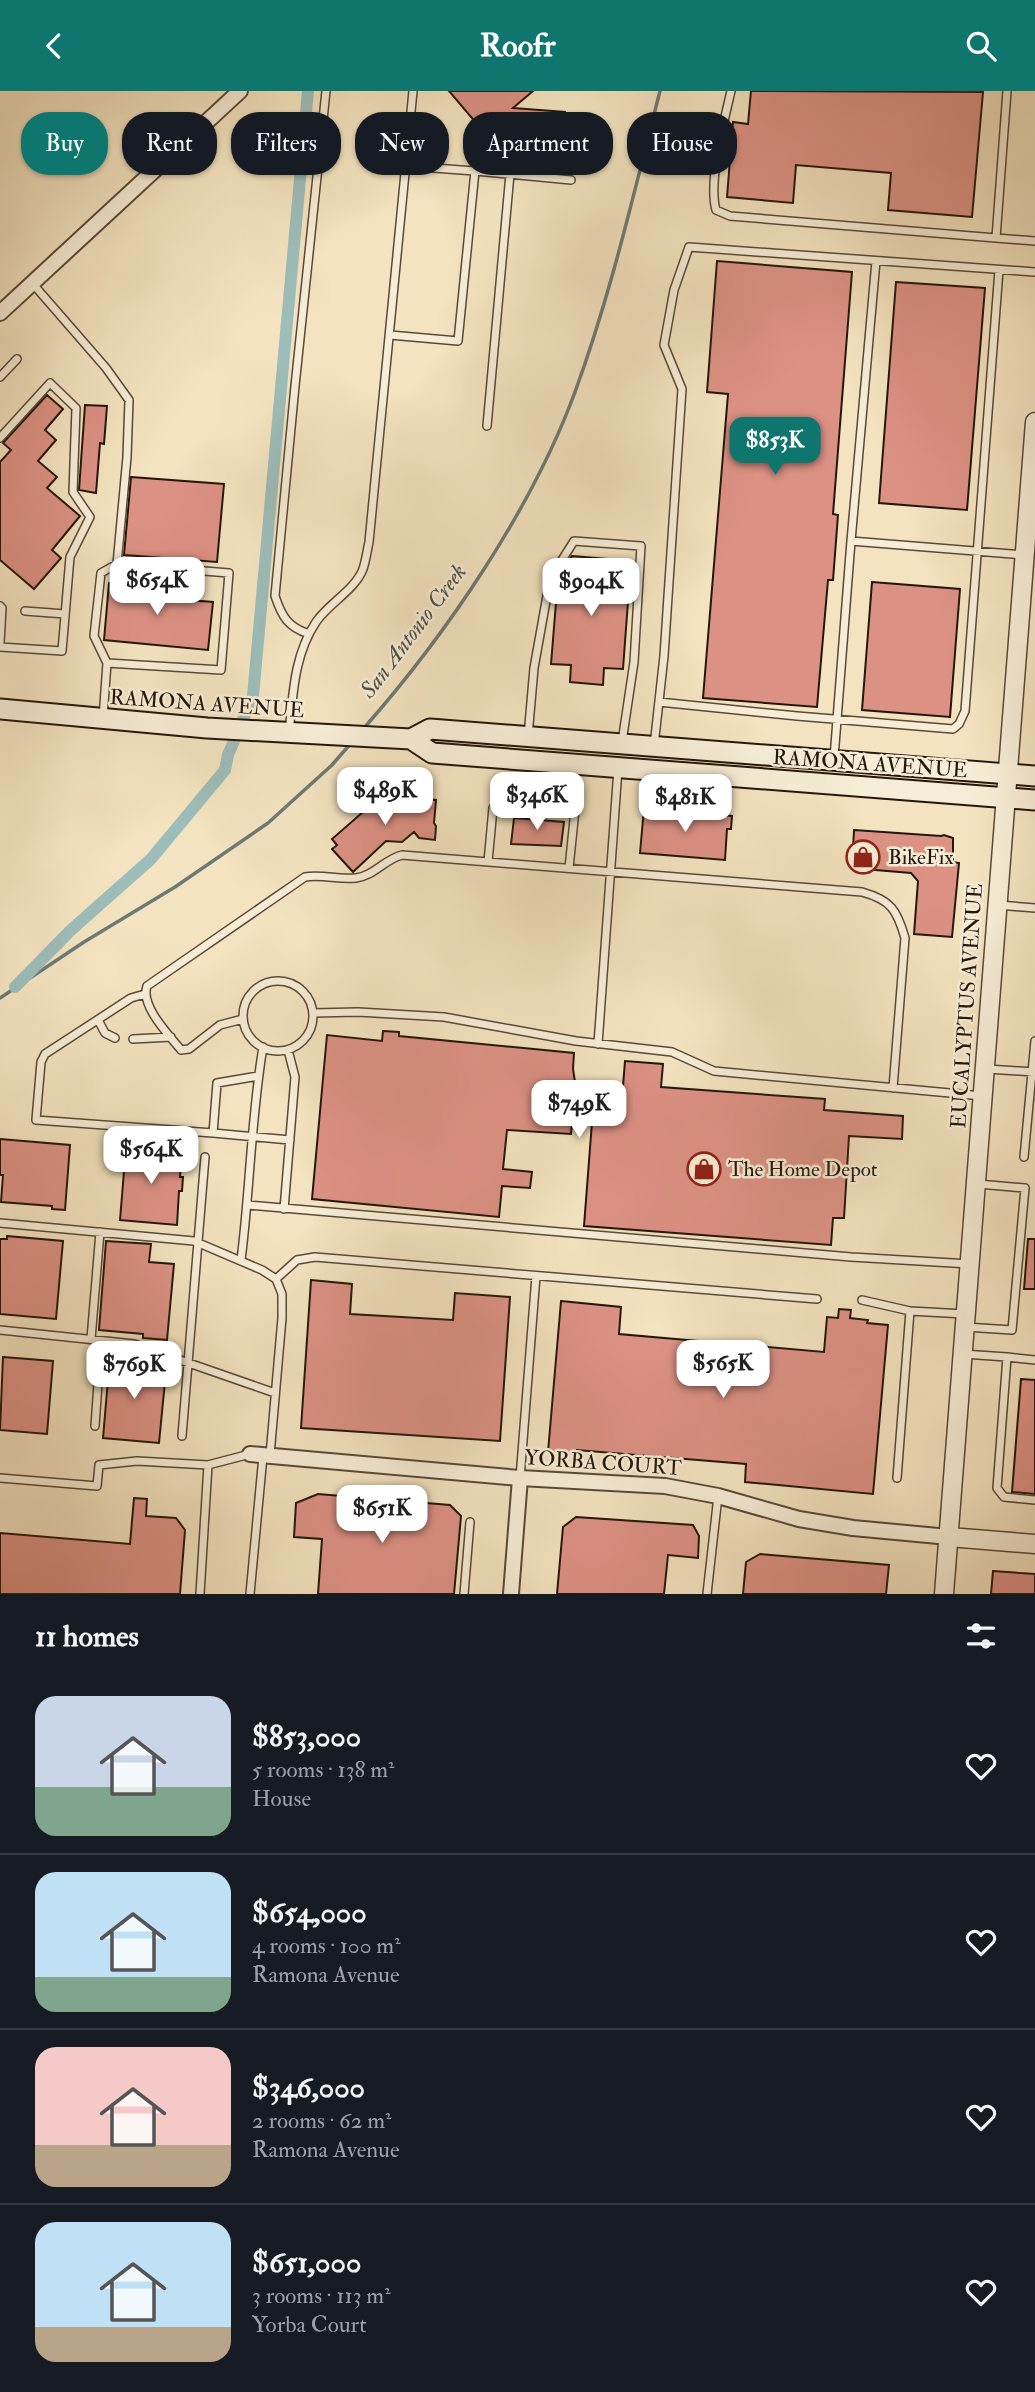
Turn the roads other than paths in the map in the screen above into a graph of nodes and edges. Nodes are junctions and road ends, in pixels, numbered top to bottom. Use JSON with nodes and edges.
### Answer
{"nodes":[{"id":1,"x":326,"y":91,"type":"edge"},
{"id":2,"x":414,"y":91,"type":"edge"},
{"id":3,"x":731,"y":91,"type":"edge"},
{"id":4,"x":1007,"y":91,"type":"edge"},
{"id":5,"x":235,"y":93,"type":"edge"},
{"id":6,"x":412,"y":112,"type":"edge"},
{"id":7,"x":405,"y":175,"type":"edge"},
{"id":8,"x":475,"y":175,"type":"edge"},
{"id":9,"x":510,"y":175,"type":"edge"},
{"id":10,"x":520,"y":175,"type":"edge"},
{"id":11,"x":571,"y":180,"type":"dead end"},
{"id":12,"x":996,"y":238,"type":"junction"},
{"id":13,"x":1035,"y":241,"type":"edge"},
{"id":14,"x":876,"y":261,"type":"junction"},
{"id":15,"x":999,"y":270,"type":"junction"},
{"id":16,"x":1035,"y":272,"type":"edge"},
{"id":17,"x":33,"y":284,"type":"junction"},
{"id":18,"x":0,"y":313,"type":"edge"},
{"id":19,"x":390,"y":335,"type":"junction"},
{"id":20,"x":17,"y":359,"type":"dead end"},
{"id":21,"x":0,"y":377,"type":"edge"},
{"id":22,"x":1035,"y":422,"type":"edge"},
{"id":23,"x":487,"y":426,"type":"dead end"},
{"id":24,"x":0,"y":438,"type":"edge"},
{"id":25,"x":851,"y":541,"type":"junction"},
{"id":26,"x":1028,"y":547,"type":"edge"},
{"id":27,"x":978,"y":551,"type":"junction"},
{"id":28,"x":117,"y":564,"type":"junction"},
{"id":29,"x":0,"y":606,"type":"edge"},
{"id":30,"x":25,"y":611,"type":"dead end"},
{"id":31,"x":65,"y":614,"type":"junction"},
{"id":32,"x":309,"y":634,"type":"junction"},
{"id":33,"x":0,"y":645,"type":"edge"},
{"id":34,"x":107,"y":663,"type":"junction"},
{"id":35,"x":659,"y":702,"type":"junction"},
{"id":36,"x":0,"y":709,"type":"edge"},
{"id":37,"x":103,"y":719,"type":"junction"},
{"id":38,"x":838,"y":720,"type":"junction"},
{"id":39,"x":296,"y":734,"type":"junction"},
{"id":40,"x":528,"y":736,"type":"junction"},
{"id":41,"x":411,"y":739,"type":"junction"},
{"id":42,"x":621,"y":743,"type":"junction"},
{"id":43,"x":654,"y":746,"type":"junction"},
{"id":44,"x":834,"y":759,"type":"junction"},
{"id":45,"x":618,"y":767,"type":"junction"},
{"id":46,"x":1008,"y":773,"type":"junction"},
{"id":47,"x":1035,"y":776,"type":"edge"},
{"id":48,"x":1006,"y":797,"type":"junction"},
{"id":49,"x":1035,"y":800,"type":"edge"},
{"id":50,"x":488,"y":862,"type":"junction"},
{"id":51,"x":569,"y":868,"type":"junction"},
{"id":52,"x":612,"y":871,"type":"junction"},
{"id":53,"x":997,"y":905,"type":"junction"},
{"id":54,"x":1035,"y":908,"type":"edge"},
{"id":55,"x":145,"y":994,"type":"junction"},
{"id":56,"x":313,"y":1013,"type":"junction"},
{"id":57,"x":243,"y":1019,"type":"junction"},
{"id":58,"x":98,"y":1020,"type":"junction"},
{"id":59,"x":171,"y":1037,"type":"junction"},
{"id":60,"x":115,"y":1038,"type":"dead end"},
{"id":61,"x":133,"y":1039,"type":"dead end"},
{"id":62,"x":1035,"y":1041,"type":"edge"},
{"id":63,"x":598,"y":1044,"type":"junction"},
{"id":64,"x":262,"y":1047,"type":"junction"},
{"id":65,"x":288,"y":1049,"type":"junction"},
{"id":66,"x":985,"y":1068,"type":"junction"},
{"id":67,"x":1034,"y":1072,"type":"edge"},
{"id":68,"x":258,"y":1076,"type":"junction"},
{"id":69,"x":893,"y":1088,"type":"junction"},
{"id":70,"x":983,"y":1096,"type":"junction"},
{"id":71,"x":212,"y":1133,"type":"junction"},
{"id":72,"x":253,"y":1136,"type":"junction"},
{"id":73,"x":290,"y":1140,"type":"junction"},
{"id":74,"x":205,"y":1157,"type":"dead end"},
{"id":75,"x":1024,"y":1157,"type":"dead end"},
{"id":76,"x":976,"y":1183,"type":"junction"},
{"id":77,"x":1025,"y":1188,"type":"junction"},
{"id":78,"x":1035,"y":1188,"type":"edge"},
{"id":79,"x":248,"y":1205,"type":"junction"},
{"id":80,"x":284,"y":1209,"type":"junction"},
{"id":81,"x":0,"y":1223,"type":"edge"},
{"id":82,"x":100,"y":1233,"type":"junction"},
{"id":83,"x":197,"y":1242,"type":"junction"},
{"id":84,"x":241,"y":1261,"type":"junction"},
{"id":85,"x":970,"y":1264,"type":"junction"},
{"id":86,"x":536,"y":1276,"type":"junction"},
{"id":87,"x":276,"y":1279,"type":"junction"},
{"id":88,"x":817,"y":1299,"type":"dead end"},
{"id":89,"x":862,"y":1300,"type":"dead end"},
{"id":90,"x":910,"y":1311,"type":"junction"},
{"id":91,"x":965,"y":1321,"type":"junction"},
{"id":92,"x":0,"y":1330,"type":"edge"},
{"id":93,"x":91,"y":1339,"type":"junction"},
{"id":94,"x":102,"y":1341,"type":"junction"},
{"id":95,"x":963,"y":1353,"type":"junction"},
{"id":96,"x":1006,"y":1357,"type":"junction"},
{"id":97,"x":1035,"y":1360,"type":"edge"},
{"id":98,"x":187,"y":1362,"type":"junction"},
{"id":99,"x":275,"y":1393,"type":"junction"},
{"id":100,"x":95,"y":1426,"type":"dead end"},
{"id":101,"x":182,"y":1436,"type":"dead end"},
{"id":102,"x":261,"y":1455,"type":"junction"},
{"id":103,"x":208,"y":1465,"type":"junction"},
{"id":104,"x":0,"y":1478,"type":"edge"},
{"id":105,"x":520,"y":1478,"type":"junction"},
{"id":106,"x":897,"y":1478,"type":"dead end"},
{"id":107,"x":718,"y":1496,"type":"junction"},
{"id":108,"x":1035,"y":1500,"type":"edge"},
{"id":109,"x":470,"y":1522,"type":"dead end"},
{"id":110,"x":949,"y":1537,"type":"junction"},
{"id":111,"x":1035,"y":1544,"type":"edge"},
{"id":112,"x":200,"y":1594,"type":"edge"},
{"id":113,"x":250,"y":1594,"type":"edge"},
{"id":114,"x":464,"y":1594,"type":"edge"},
{"id":115,"x":511,"y":1594,"type":"edge"},
{"id":116,"x":707,"y":1594,"type":"edge"},
{"id":117,"x":944,"y":1594,"type":"edge"}],
"edges":[{"from":1,"to":32,"type":"lane"},
{"from":2,"to":6,"type":"lane"},
{"from":3,"to":12,"type":"lane"},
{"from":4,"to":12,"type":"lane"},
{"from":5,"to":17,"type":"street"},
{"from":7,"to":19,"type":"lane"},
{"from":8,"to":19,"type":"lane"},
{"from":9,"to":23,"type":"lane"},
{"from":10,"to":11,"type":"lane"},
{"from":12,"to":13,"type":"lane"},
{"from":14,"to":15,"type":"lane"},
{"from":14,"to":25,"type":"lane"},
{"from":14,"to":35,"type":"lane"},
{"from":15,"to":16,"type":"lane"},
{"from":15,"to":27,"type":"lane"},
{"from":17,"to":18,"type":"street"},
{"from":17,"to":28,"type":"lane"},
{"from":19,"to":32,"type":"lane"},
{"from":20,"to":21,"type":"lane"},
{"from":22,"to":26,"type":"street","name":"EUCALYPTUS AVENUE"},
{"from":24,"to":31,"type":"lane"},
{"from":25,"to":27,"type":"lane"},
{"from":25,"to":38,"type":"lane"},
{"from":26,"to":27,"type":"lane"},
{"from":26,"to":46,"type":"street","name":"EUCALYPTUS AVENUE"},
{"from":27,"to":38,"type":"lane"},
{"from":28,"to":34,"type":"lane"},
{"from":28,"to":34,"type":"lane"},
{"from":29,"to":33,"type":"lane"},
{"from":30,"to":31,"type":"lane"},
{"from":31,"to":33,"type":"lane"},
{"from":32,"to":39,"type":"lane"},
{"from":34,"to":37,"type":"lane"},
{"from":35,"to":38,"type":"lane"},
{"from":35,"to":43,"type":"lane"},
{"from":36,"to":37,"type":"main road","name":"RAMONA AVENUE"},
{"from":37,"to":39,"type":"main road","name":"RAMONA AVENUE"},
{"from":38,"to":44,"type":"lane"},
{"from":39,"to":41,"type":"main road","name":"RAMONA AVENUE"},
{"from":40,"to":41,"type":"main road","name":"RAMONA AVENUE"},
{"from":40,"to":42,"type":"main road","name":"RAMONA AVENUE"},
{"from":40,"to":42,"type":"lane"},
{"from":41,"to":45,"type":"main road","name":"RAMONA AVENUE"},
{"from":42,"to":43,"type":"main road","name":"RAMONA AVENUE"},
{"from":42,"to":45,"type":"main road"},
{"from":43,"to":44,"type":"main road","name":"RAMONA AVENUE"},
{"from":44,"to":46,"type":"main road","name":"RAMONA AVENUE"},
{"from":45,"to":48,"type":"main road","name":"RAMONA AVENUE"},
{"from":45,"to":52,"type":"lane"},
{"from":46,"to":47,"type":"main road","name":"RAMONA AVENUE"},
{"from":46,"to":48,"type":"street","name":"EUCALYPTUS AVENUE"},
{"from":48,"to":49,"type":"main road","name":"RAMONA AVENUE"},
{"from":48,"to":53,"type":"street","name":"EUCALYPTUS AVENUE"},
{"from":50,"to":51,"type":"lane"},
{"from":50,"to":51,"type":"lane"},
{"from":50,"to":55,"type":"lane"},
{"from":51,"to":52,"type":"lane"},
{"from":52,"to":63,"type":"lane"},
{"from":52,"to":69,"type":"lane"},
{"from":53,"to":54,"type":"lane"},
{"from":53,"to":66,"type":"street","name":"EUCALYPTUS AVENUE"},
{"from":55,"to":58,"type":"lane"},
{"from":55,"to":59,"type":"lane"},
{"from":56,"to":57,"type":"lane"},
{"from":56,"to":63,"type":"lane"},
{"from":56,"to":65,"type":"lane"},
{"from":57,"to":59,"type":"lane"},
{"from":57,"to":64,"type":"lane"},
{"from":58,"to":60,"type":"lane"},
{"from":58,"to":71,"type":"lane"},
{"from":59,"to":61,"type":"lane"},
{"from":62,"to":67,"type":"lane"},
{"from":63,"to":69,"type":"lane"},
{"from":64,"to":65,"type":"lane"},
{"from":64,"to":68,"type":"lane"},
{"from":65,"to":73,"type":"lane"},
{"from":66,"to":67,"type":"lane"},
{"from":66,"to":70,"type":"street","name":"EUCALYPTUS AVENUE"},
{"from":67,"to":75,"type":"lane"},
{"from":68,"to":71,"type":"lane"},
{"from":68,"to":72,"type":"lane"},
{"from":69,"to":70,"type":"lane"},
{"from":70,"to":76,"type":"street","name":"EUCALYPTUS AVENUE"},
{"from":71,"to":72,"type":"lane"},
{"from":72,"to":73,"type":"lane"},
{"from":72,"to":79,"type":"lane"},
{"from":73,"to":80,"type":"lane"},
{"from":74,"to":83,"type":"lane"},
{"from":76,"to":77,"type":"lane"},
{"from":76,"to":85,"type":"street","name":"EUCALYPTUS AVENUE"},
{"from":77,"to":78,"type":"lane"},
{"from":77,"to":91,"type":"lane"},
{"from":79,"to":80,"type":"lane"},
{"from":79,"to":84,"type":"lane"},
{"from":80,"to":85,"type":"lane"},
{"from":81,"to":82,"type":"lane"},
{"from":82,"to":83,"type":"lane"},
{"from":82,"to":93,"type":"lane"},
{"from":83,"to":84,"type":"lane"},
{"from":83,"to":98,"type":"lane"},
{"from":84,"to":87,"type":"lane"},
{"from":85,"to":91,"type":"street","name":"EUCALYPTUS AVENUE"},
{"from":86,"to":87,"type":"lane"},
{"from":86,"to":88,"type":"lane"},
{"from":86,"to":105,"type":"lane"},
{"from":87,"to":99,"type":"lane"},
{"from":89,"to":90,"type":"lane"},
{"from":90,"to":91,"type":"lane"},
{"from":90,"to":106,"type":"lane"},
{"from":91,"to":95,"type":"street","name":"EUCALYPTUS AVENUE"},
{"from":92,"to":93,"type":"lane"},
{"from":93,"to":94,"type":"lane"},
{"from":94,"to":98,"type":"lane"},
{"from":94,"to":100,"type":"lane"},
{"from":95,"to":96,"type":"lane"},
{"from":95,"to":110,"type":"street","name":"EUCALYPTUS AVENUE"},
{"from":96,"to":97,"type":"lane"},
{"from":96,"to":108,"type":"lane"},
{"from":98,"to":99,"type":"lane"},
{"from":98,"to":101,"type":"lane"},
{"from":99,"to":102,"type":"lane"},
{"from":102,"to":103,"type":"lane"},
{"from":102,"to":105,"type":"street","name":"YORBA COURT"},
{"from":102,"to":113,"type":"lane"},
{"from":103,"to":104,"type":"lane"},
{"from":103,"to":112,"type":"lane"},
{"from":105,"to":107,"type":"street","name":"YORBA COURT"},
{"from":105,"to":115,"type":"street"},
{"from":107,"to":110,"type":"street","name":"YORBA COURT"},
{"from":107,"to":116,"type":"lane"},
{"from":109,"to":114,"type":"lane"},
{"from":110,"to":111,"type":"street"},
{"from":110,"to":117,"type":"street","name":"EUCALYPTUS AVENUE"}]}
